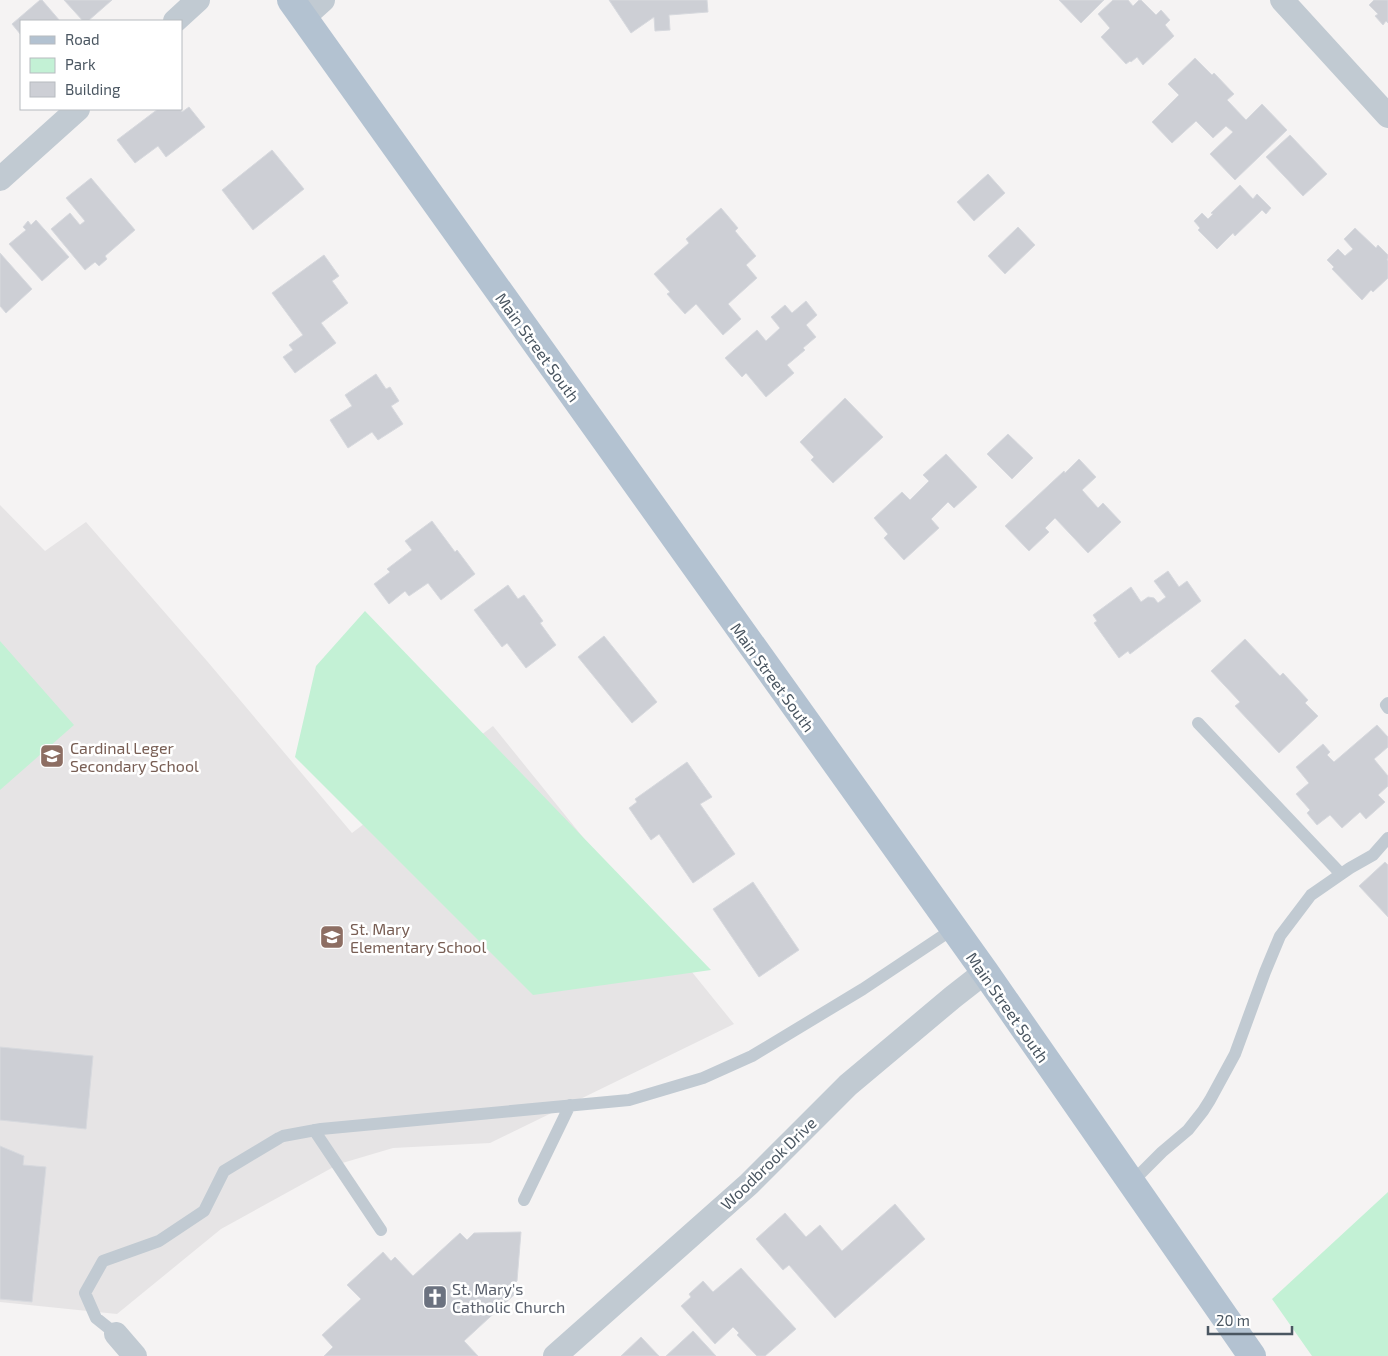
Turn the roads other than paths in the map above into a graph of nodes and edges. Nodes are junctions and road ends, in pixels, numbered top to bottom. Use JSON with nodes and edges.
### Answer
{"nodes":[{"id":1,"x":198,"y":0,"type":"edge"},
{"id":2,"x":323,"y":0,"type":"edge"},
{"id":3,"x":1282,"y":0,"type":"edge"},
{"id":4,"x":297,"y":9,"type":"edge"},
{"id":5,"x":176,"y":20,"type":"edge"},
{"id":6,"x":77,"y":110,"type":"edge"},
{"id":7,"x":1388,"y":116,"type":"edge"},
{"id":8,"x":0,"y":179,"type":"edge"},
{"id":9,"x":1388,"y":703,"type":"edge"},
{"id":10,"x":1388,"y":708,"type":"edge"},
{"id":11,"x":1198,"y":724,"type":"dead end"},
{"id":12,"x":1388,"y":838,"type":"edge"},
{"id":13,"x":1341,"y":874,"type":"junction"},
{"id":14,"x":954,"y":929,"type":"junction"},
{"id":15,"x":984,"y":972,"type":"junction"},
{"id":16,"x":570,"y":1105,"type":"junction"},
{"id":17,"x":314,"y":1130,"type":"junction"},
{"id":18,"x":1131,"y":1183,"type":"junction"},
{"id":19,"x":524,"y":1200,"type":"dead end"},
{"id":20,"x":381,"y":1230,"type":"dead end"},
{"id":21,"x":116,"y":1334,"type":"joint"},
{"id":22,"x":135,"y":1356,"type":"edge"},
{"id":23,"x":555,"y":1356,"type":"edge"},
{"id":24,"x":1252,"y":1356,"type":"edge"}],
"edges":[{"from":1,"to":5,"type":"street"},
{"from":2,"to":4,"type":"street"},
{"from":3,"to":7,"type":"street"},
{"from":4,"to":14,"type":"main road","name":"Main Street South"},
{"from":6,"to":8,"type":"street"},
{"from":9,"to":10,"type":"lane"},
{"from":11,"to":13,"type":"lane"},
{"from":12,"to":13,"type":"lane"},
{"from":13,"to":18,"type":"lane"},
{"from":14,"to":15,"type":"main road","name":"Main Street South"},
{"from":14,"to":16,"type":"lane"},
{"from":15,"to":18,"type":"main road","name":"Main Street South"},
{"from":15,"to":23,"type":"street","name":"Woodbrook Drive"},
{"from":16,"to":17,"type":"lane"},
{"from":16,"to":19,"type":"lane"},
{"from":17,"to":20,"type":"lane"},
{"from":17,"to":21,"type":"lane"},
{"from":18,"to":24,"type":"main road","name":"Main Street South"},
{"from":21,"to":22,"type":"street"}]}
